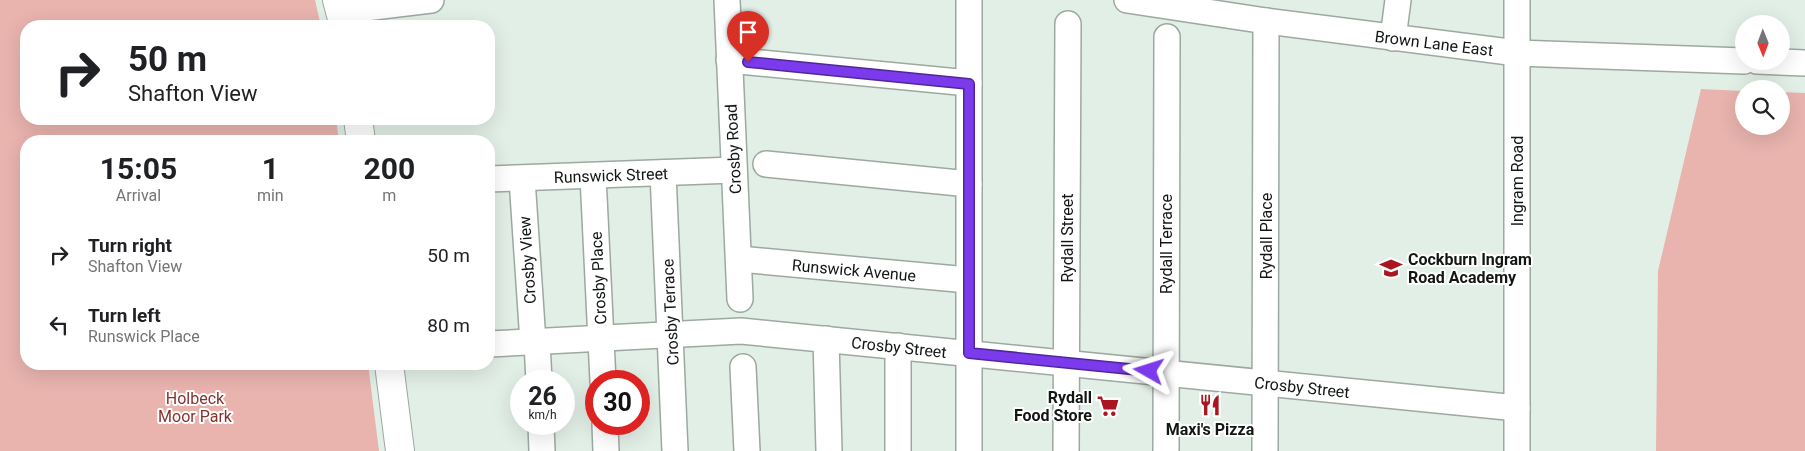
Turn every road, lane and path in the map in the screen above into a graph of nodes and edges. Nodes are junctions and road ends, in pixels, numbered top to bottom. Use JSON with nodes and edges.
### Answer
{"nodes":[{"id":1,"x":431,"y":0,"type":"edge"},
{"id":2,"x":727,"y":0,"type":"edge"},
{"id":3,"x":969,"y":0,"type":"edge"},
{"id":4,"x":1127,"y":0,"type":"edge"},
{"id":5,"x":1398,"y":0,"type":"edge"},
{"id":6,"x":1517,"y":0,"type":"edge"},
{"id":7,"x":340,"y":12,"type":"edge"},
{"id":8,"x":1266,"y":21,"type":"junction"},
{"id":9,"x":1068,"y":24,"type":"dead end"},
{"id":10,"x":1167,"y":37,"type":"dead end"},
{"id":11,"x":1393,"y":38,"type":"junction"},
{"id":12,"x":1517,"y":54,"type":"junction"},
{"id":13,"x":729,"y":60,"type":"junction"},
{"id":14,"x":1735,"y":61,"type":"edge"},
{"id":15,"x":1790,"y":62,"type":"edge"},
{"id":16,"x":1805,"y":63,"type":"edge"},
{"id":17,"x":969,"y":84,"type":"junction"},
{"id":18,"x":766,"y":164,"type":"dead end"},
{"id":19,"x":734,"y":170,"type":"junction"},
{"id":20,"x":663,"y":173,"type":"junction"},
{"id":21,"x":593,"y":176,"type":"junction"},
{"id":22,"x":495,"y":179,"type":"edge"},
{"id":23,"x":522,"y":179,"type":"junction"},
{"id":24,"x":969,"y":184,"type":"junction"},
{"id":25,"x":739,"y":260,"type":"junction"},
{"id":26,"x":968,"y":280,"type":"junction"},
{"id":27,"x":740,"y":298,"type":"dead end"},
{"id":28,"x":671,"y":335,"type":"junction"},
{"id":29,"x":601,"y":338,"type":"junction"},
{"id":30,"x":826,"y":340,"type":"junction"},
{"id":31,"x":535,"y":342,"type":"junction"},
{"id":32,"x":495,"y":344,"type":"edge"},
{"id":33,"x":898,"y":346,"type":"junction"},
{"id":34,"x":969,"y":353,"type":"junction"},
{"id":35,"x":1066,"y":363,"type":"junction"},
{"id":36,"x":743,"y":367,"type":"dead end"},
{"id":37,"x":390,"y":370,"type":"edge"},
{"id":38,"x":538,"y":370,"type":"edge"},
{"id":39,"x":602,"y":370,"type":"edge"},
{"id":40,"x":1166,"y":373,"type":"junction"},
{"id":41,"x":1266,"y":383,"type":"junction"},
{"id":42,"x":1517,"y":408,"type":"junction"},
{"id":43,"x":541,"y":435,"type":"edge"},
{"id":44,"x":605,"y":435,"type":"edge"},
{"id":45,"x":400,"y":451,"type":"edge"},
{"id":46,"x":542,"y":451,"type":"edge"},
{"id":47,"x":606,"y":451,"type":"edge"},
{"id":48,"x":675,"y":451,"type":"edge"},
{"id":49,"x":747,"y":451,"type":"edge"},
{"id":50,"x":829,"y":451,"type":"edge"},
{"id":51,"x":898,"y":451,"type":"edge"},
{"id":52,"x":969,"y":451,"type":"edge"},
{"id":53,"x":1066,"y":451,"type":"edge"},
{"id":54,"x":1166,"y":451,"type":"edge"},
{"id":55,"x":1265,"y":451,"type":"edge"},
{"id":56,"x":1517,"y":451,"type":"edge"}],
"edges":[{"from":1,"to":7,"type":"street"},
{"from":2,"to":13,"type":"street","name":"Crosby Road"},
{"from":3,"to":17,"type":"street"},
{"from":4,"to":8,"type":"street","name":"Brown Lane East"},
{"from":5,"to":11,"type":"street"},
{"from":6,"to":12,"type":"street","name":"Ingram Road"},
{"from":8,"to":11,"type":"street","name":"Brown Lane East"},
{"from":8,"to":41,"type":"street","name":"Rydall Place"},
{"from":9,"to":35,"type":"street","name":"Rydall Street"},
{"from":10,"to":40,"type":"street","name":"Rydall Terrace"},
{"from":11,"to":12,"type":"street","name":"Brown Lane East"},
{"from":12,"to":14,"type":"street","name":"Brown Lane East"},
{"from":12,"to":42,"type":"street","name":"Ingram Road"},
{"from":13,"to":17,"type":"street"},
{"from":13,"to":19,"type":"street","name":"Crosby Road"},
{"from":15,"to":16,"type":"street"},
{"from":17,"to":24,"type":"street"},
{"from":18,"to":24,"type":"street"},
{"from":19,"to":20,"type":"street","name":"Runswick Street"},
{"from":19,"to":25,"type":"street","name":"Crosby Road"},
{"from":20,"to":21,"type":"street","name":"Runswick Street"},
{"from":20,"to":28,"type":"street","name":"Crosby Terrace"},
{"from":21,"to":23,"type":"street","name":"Runswick Street"},
{"from":21,"to":29,"type":"street","name":"Crosby Place"},
{"from":22,"to":23,"type":"street","name":"Runswick Street"},
{"from":23,"to":31,"type":"street","name":"Crosby View"},
{"from":24,"to":26,"type":"street"},
{"from":25,"to":26,"type":"street","name":"Runswick Avenue"},
{"from":25,"to":27,"type":"street","name":"Crosby Road"},
{"from":26,"to":34,"type":"street"},
{"from":28,"to":29,"type":"street","name":"Crosby Street"},
{"from":28,"to":30,"type":"street","name":"Crosby Street"},
{"from":28,"to":48,"type":"street","name":"Crosby Terrace"},
{"from":29,"to":31,"type":"street","name":"Crosby Street"},
{"from":29,"to":39,"type":"street","name":"Crosby Place"},
{"from":30,"to":33,"type":"street","name":"Crosby Street"},
{"from":30,"to":50,"type":"street"},
{"from":31,"to":32,"type":"street","name":"Crosby Street"},
{"from":31,"to":38,"type":"street","name":"Crosby View"},
{"from":33,"to":34,"type":"street","name":"Crosby Street"},
{"from":33,"to":51,"type":"street"},
{"from":34,"to":35,"type":"street","name":"Crosby Street"},
{"from":34,"to":52,"type":"street"},
{"from":35,"to":40,"type":"street","name":"Crosby Street"},
{"from":35,"to":53,"type":"street","name":"Rydall Street"},
{"from":36,"to":49,"type":"street"},
{"from":37,"to":45,"type":"street"},
{"from":40,"to":41,"type":"street","name":"Crosby Street"},
{"from":40,"to":54,"type":"street","name":"Rydall Terrace"},
{"from":41,"to":42,"type":"street","name":"Crosby Street"},
{"from":41,"to":55,"type":"street","name":"Rydall Place"},
{"from":42,"to":56,"type":"street","name":"Ingram Road"},
{"from":43,"to":46,"type":"street"},
{"from":44,"to":47,"type":"street"}]}
